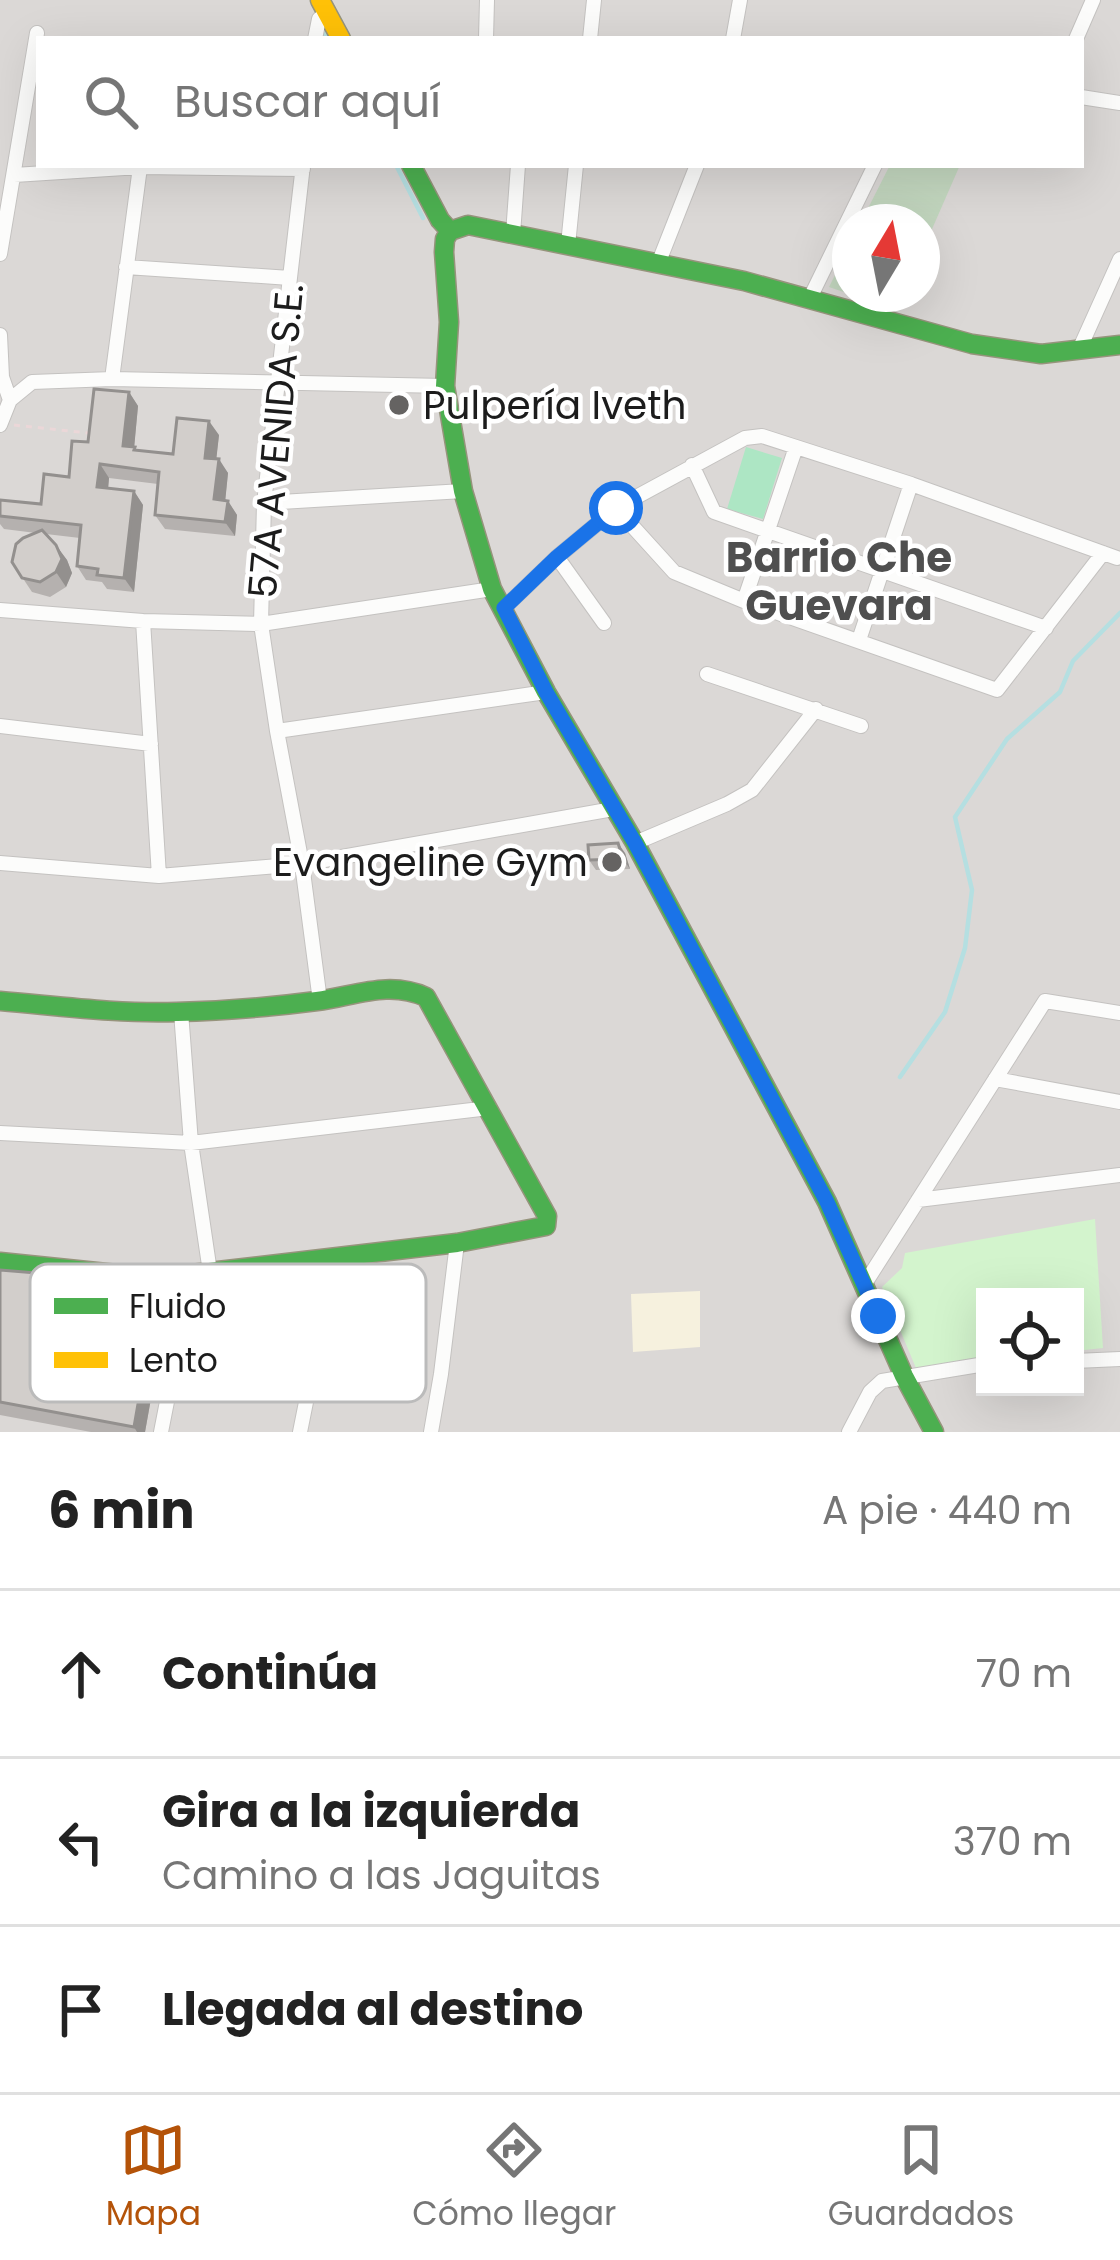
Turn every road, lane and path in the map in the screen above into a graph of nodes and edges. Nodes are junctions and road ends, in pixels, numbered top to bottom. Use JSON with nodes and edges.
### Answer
{"nodes":[{"id":1,"x":487,"y":0,"type":"edge"},
{"id":2,"x":594,"y":0,"type":"edge"},
{"id":3,"x":740,"y":0,"type":"edge"},
{"id":4,"x":1093,"y":0,"type":"edge"},
{"id":5,"x":323,"y":6,"type":"edge"},
{"id":6,"x":316,"y":36,"type":"edge"},
{"id":7,"x":339,"y":36,"type":"edge"},
{"id":8,"x":486,"y":36,"type":"edge"},
{"id":9,"x":590,"y":36,"type":"edge"},
{"id":10,"x":734,"y":36,"type":"edge"},
{"id":11,"x":1077,"y":36,"type":"edge"},
{"id":12,"x":36,"y":65,"type":"edge"},
{"id":13,"x":1084,"y":98,"type":"edge"},
{"id":14,"x":1120,"y":104,"type":"edge"},
{"id":15,"x":124,"y":168,"type":"edge"},
{"id":16,"x":140,"y":168,"type":"edge"},
{"id":17,"x":303,"y":168,"type":"edge"},
{"id":18,"x":413,"y":168,"type":"edge"},
{"id":19,"x":518,"y":168,"type":"edge"},
{"id":20,"x":576,"y":168,"type":"edge"},
{"id":21,"x":696,"y":168,"type":"edge"},
{"id":22,"x":874,"y":168,"type":"edge"},
{"id":23,"x":14,"y":175,"type":"junction"},
{"id":24,"x":450,"y":231,"type":"junction"},
{"id":25,"x":513,"y":234,"type":"junction"},
{"id":26,"x":568,"y":245,"type":"junction"},
{"id":27,"x":0,"y":254,"type":"edge"},
{"id":28,"x":1120,"y":259,"type":"edge"},
{"id":29,"x":658,"y":264,"type":"junction"},
{"id":30,"x":126,"y":266,"type":"junction"},
{"id":31,"x":290,"y":278,"type":"junction"},
{"id":32,"x":808,"y":300,"type":"junction"},
{"id":33,"x":0,"y":335,"type":"edge"},
{"id":34,"x":1120,"y":345,"type":"edge"},
{"id":35,"x":1079,"y":350,"type":"junction"},
{"id":36,"x":112,"y":379,"type":"junction"},
{"id":37,"x":278,"y":384,"type":"junction"},
{"id":38,"x":445,"y":386,"type":"junction"},
{"id":39,"x":10,"y":400,"type":"junction"},
{"id":40,"x":0,"y":424,"type":"edge"},
{"id":41,"x":92,"y":434,"type":"edge"},
{"id":42,"x":796,"y":447,"type":"junction"},
{"id":43,"x":692,"y":465,"type":"junction"},
{"id":44,"x":911,"y":484,"type":"junction"},
{"id":45,"x":463,"y":491,"type":"junction"},
{"id":46,"x":264,"y":502,"type":"junction"},
{"id":47,"x":616,"y":508,"type":"junction"},
{"id":48,"x":767,"y":531,"type":"junction"},
{"id":49,"x":1110,"y":555,"type":"edge"},
{"id":50,"x":557,"y":557,"type":"junction"},
{"id":51,"x":882,"y":572,"type":"junction"},
{"id":52,"x":492,"y":589,"type":"junction"},
{"id":53,"x":744,"y":601,"type":"junction"},
{"id":54,"x":504,"y":608,"type":"junction"},
{"id":55,"x":0,"y":610,"type":"edge"},
{"id":56,"x":143,"y":621,"type":"junction"},
{"id":57,"x":604,"y":623,"type":"dead end"},
{"id":58,"x":261,"y":624,"type":"junction"},
{"id":59,"x":1046,"y":628,"type":"junction"},
{"id":60,"x":859,"y":640,"type":"junction"},
{"id":61,"x":707,"y":674,"type":"dead end"},
{"id":62,"x":546,"y":692,"type":"junction"},
{"id":63,"x":816,"y":709,"type":"junction"},
{"id":64,"x":0,"y":726,"type":"edge"},
{"id":65,"x":861,"y":726,"type":"dead end"},
{"id":66,"x":277,"y":731,"type":"junction"},
{"id":67,"x":151,"y":744,"type":"junction"},
{"id":68,"x":613,"y":809,"type":"junction"},
{"id":69,"x":635,"y":843,"type":"junction"},
{"id":70,"x":0,"y":862,"type":"edge"},
{"id":71,"x":302,"y":864,"type":"junction"},
{"id":72,"x":159,"y":876,"type":"junction"},
{"id":73,"x":320,"y":1000,"type":"junction"},
{"id":74,"x":0,"y":1001,"type":"edge"},
{"id":75,"x":181,"y":1012,"type":"junction"},
{"id":76,"x":1120,"y":1013,"type":"edge"},
{"id":77,"x":995,"y":1078,"type":"junction"},
{"id":78,"x":1120,"y":1102,"type":"edge"},
{"id":79,"x":489,"y":1108,"type":"junction"},
{"id":80,"x":0,"y":1133,"type":"edge"},
{"id":81,"x":191,"y":1143,"type":"junction"},
{"id":82,"x":1120,"y":1175,"type":"edge"},
{"id":83,"x":918,"y":1200,"type":"junction"},
{"id":84,"x":457,"y":1243,"type":"junction"},
{"id":85,"x":323,"y":1259,"type":"junction"},
{"id":86,"x":0,"y":1262,"type":"edge"},
{"id":87,"x":200,"y":1264,"type":"edge"},
{"id":88,"x":279,"y":1264,"type":"edge"},
{"id":89,"x":322,"y":1264,"type":"edge"},
{"id":90,"x":30,"y":1265,"type":"edge"},
{"id":91,"x":864,"y":1285,"type":"junction"},
{"id":92,"x":1120,"y":1359,"type":"edge"},
{"id":93,"x":1084,"y":1361,"type":"edge"},
{"id":94,"x":976,"y":1365,"type":"edge"},
{"id":95,"x":904,"y":1376,"type":"junction"},
{"id":96,"x":169,"y":1402,"type":"edge"},
{"id":97,"x":306,"y":1402,"type":"edge"},
{"id":98,"x":161,"y":1432,"type":"edge"},
{"id":99,"x":300,"y":1432,"type":"edge"},
{"id":100,"x":431,"y":1432,"type":"edge"},
{"id":101,"x":849,"y":1432,"type":"edge"},
{"id":102,"x":934,"y":1432,"type":"edge"}],
"edges":[{"from":1,"to":8,"type":"street"},
{"from":2,"to":9,"type":"street"},
{"from":3,"to":10,"type":"street"},
{"from":4,"to":11,"type":"street"},
{"from":5,"to":6,"type":"street"},
{"from":5,"to":7,"type":"street"},
{"from":12,"to":23,"type":"street"},
{"from":13,"to":14,"type":"street"},
{"from":15,"to":23,"type":"street"},
{"from":16,"to":30,"type":"street"},
{"from":17,"to":31,"type":"street","name":"57A AVENIDA S.E."},
{"from":18,"to":24,"type":"street"},
{"from":19,"to":25,"type":"street"},
{"from":20,"to":26,"type":"street"},
{"from":21,"to":29,"type":"street"},
{"from":22,"to":32,"type":"street"},
{"from":23,"to":27,"type":"street"},
{"from":24,"to":25,"type":"street"},
{"from":24,"to":38,"type":"street"},
{"from":25,"to":26,"type":"street"},
{"from":26,"to":29,"type":"street"},
{"from":28,"to":35,"type":"street"},
{"from":29,"to":32,"type":"street"},
{"from":30,"to":31,"type":"street"},
{"from":30,"to":36,"type":"street"},
{"from":31,"to":37,"type":"street","name":"57A AVENIDA S.E."},
{"from":32,"to":35,"type":"street"},
{"from":33,"to":39,"type":"street"},
{"from":34,"to":35,"type":"street"},
{"from":36,"to":37,"type":"street"},
{"from":36,"to":39,"type":"street"},
{"from":37,"to":38,"type":"street"},
{"from":37,"to":46,"type":"street","name":"57A AVENIDA S.E."},
{"from":38,"to":45,"type":"street"},
{"from":39,"to":40,"type":"street"},
{"from":40,"to":41,"type":"path"},
{"from":42,"to":43,"type":"street"},
{"from":42,"to":44,"type":"street"},
{"from":42,"to":48,"type":"street"},
{"from":43,"to":47,"type":"street"},
{"from":43,"to":48,"type":"street"},
{"from":44,"to":49,"type":"street"},
{"from":44,"to":51,"type":"street"},
{"from":45,"to":46,"type":"street"},
{"from":45,"to":52,"type":"street"},
{"from":46,"to":58,"type":"street","name":"57A AVENIDA S.E."},
{"from":47,"to":50,"type":"street"},
{"from":47,"to":53,"type":"street"},
{"from":48,"to":51,"type":"street"},
{"from":48,"to":53,"type":"street"},
{"from":49,"to":59,"type":"street"},
{"from":50,"to":54,"type":"street"},
{"from":50,"to":57,"type":"street"},
{"from":51,"to":59,"type":"street"},
{"from":51,"to":60,"type":"street"},
{"from":52,"to":54,"type":"street"},
{"from":52,"to":58,"type":"street"},
{"from":53,"to":60,"type":"street"},
{"from":54,"to":62,"type":"street"},
{"from":55,"to":56,"type":"street"},
{"from":56,"to":58,"type":"street"},
{"from":56,"to":67,"type":"street"},
{"from":58,"to":66,"type":"street","name":"57A AVENIDA S.E."},
{"from":59,"to":60,"type":"street"},
{"from":61,"to":63,"type":"street"},
{"from":62,"to":66,"type":"street"},
{"from":62,"to":68,"type":"street"},
{"from":63,"to":65,"type":"street"},
{"from":63,"to":69,"type":"street"},
{"from":64,"to":67,"type":"street"},
{"from":66,"to":71,"type":"street","name":"57A AVENIDA S.E."},
{"from":67,"to":72,"type":"street"},
{"from":68,"to":69,"type":"street"},
{"from":68,"to":71,"type":"street"},
{"from":69,"to":91,"type":"street"},
{"from":70,"to":72,"type":"street"},
{"from":71,"to":72,"type":"street"},
{"from":71,"to":73,"type":"street","name":"57A AVENIDA S.E."},
{"from":73,"to":75,"type":"street"},
{"from":73,"to":79,"type":"street"},
{"from":74,"to":75,"type":"street"},
{"from":75,"to":81,"type":"street"},
{"from":76,"to":77,"type":"street"},
{"from":77,"to":78,"type":"street"},
{"from":77,"to":83,"type":"street"},
{"from":79,"to":81,"type":"street"},
{"from":79,"to":84,"type":"street"},
{"from":80,"to":81,"type":"street"},
{"from":81,"to":87,"type":"street"},
{"from":82,"to":83,"type":"street"},
{"from":83,"to":91,"type":"street"},
{"from":84,"to":85,"type":"street"},
{"from":84,"to":100,"type":"street"},
{"from":85,"to":88,"type":"street"},
{"from":85,"to":89,"type":"street"},
{"from":86,"to":90,"type":"street"},
{"from":91,"to":95,"type":"street"},
{"from":92,"to":93,"type":"street"},
{"from":94,"to":95,"type":"street"},
{"from":95,"to":101,"type":"street"},
{"from":95,"to":102,"type":"street"},
{"from":96,"to":98,"type":"street"},
{"from":97,"to":99,"type":"street"}]}
